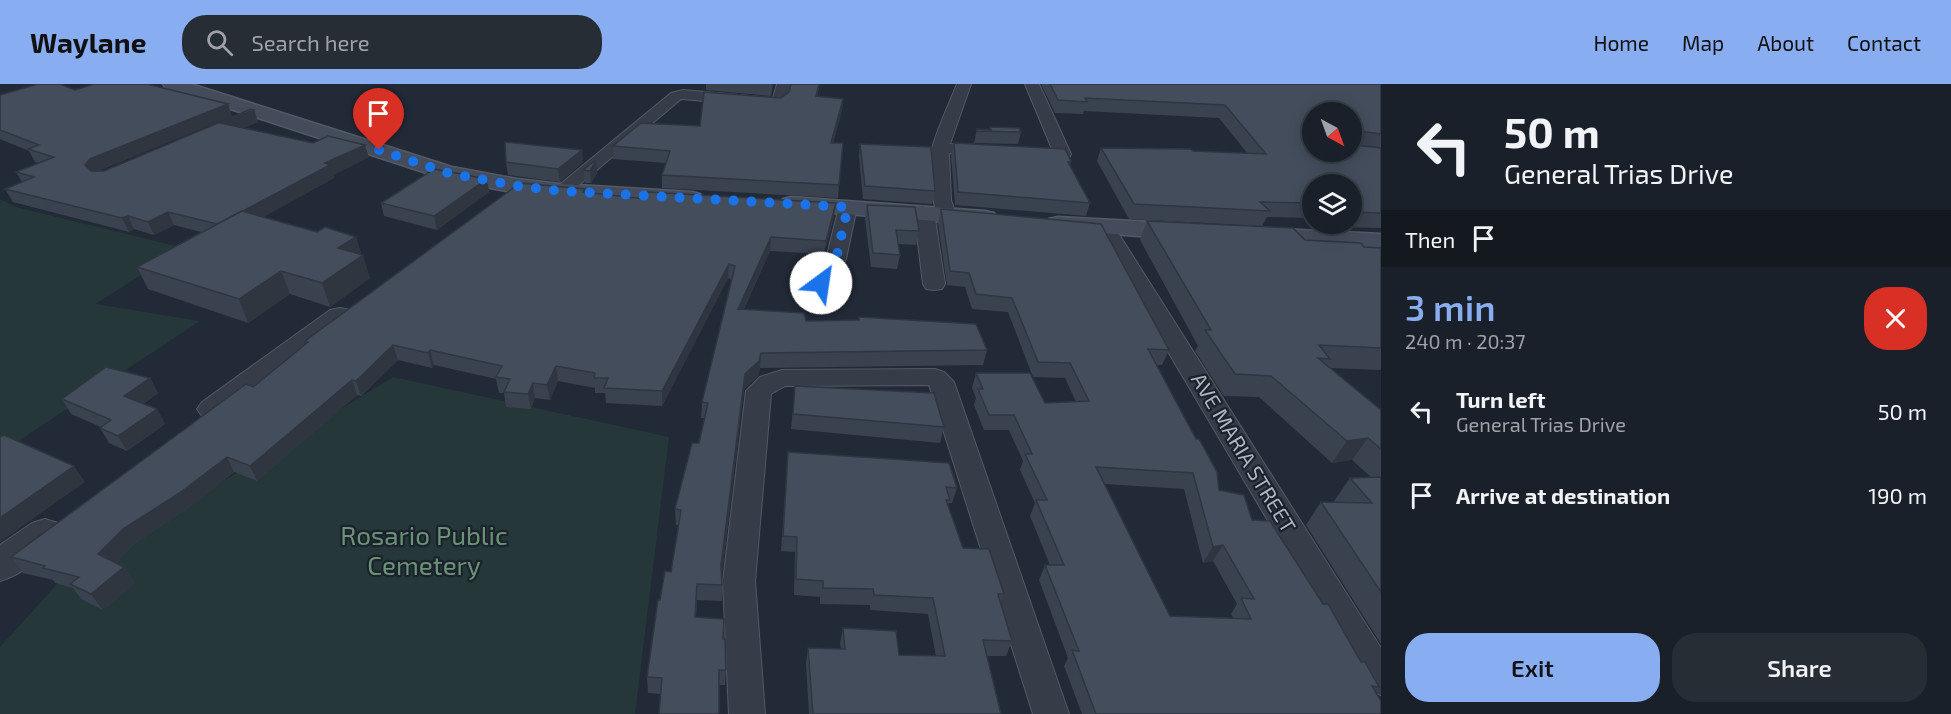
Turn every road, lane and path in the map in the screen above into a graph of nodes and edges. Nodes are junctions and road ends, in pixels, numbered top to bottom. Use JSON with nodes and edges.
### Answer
{"nodes":[{"id":1,"x":172,"y":84,"type":"edge"},
{"id":2,"x":784,"y":84,"type":"edge"},
{"id":3,"x":964,"y":84,"type":"edge"},
{"id":4,"x":1032,"y":84,"type":"edge"},
{"id":5,"x":258,"y":112,"type":"junction"},
{"id":6,"x":233,"y":122,"type":"edge"},
{"id":7,"x":940,"y":148,"type":"junction"},
{"id":8,"x":517,"y":186,"type":"junction"},
{"id":9,"x":561,"y":191,"type":"junction"},
{"id":10,"x":710,"y":200,"type":"edge"},
{"id":11,"x":767,"y":203,"type":"edge"},
{"id":12,"x":488,"y":207,"type":"edge"},
{"id":13,"x":848,"y":207,"type":"junction"},
{"id":14,"x":922,"y":212,"type":"junction"},
{"id":15,"x":947,"y":215,"type":"junction"},
{"id":16,"x":1003,"y":220,"type":"edge"},
{"id":17,"x":1037,"y":222,"type":"edge"},
{"id":18,"x":1105,"y":228,"type":"junction"},
{"id":19,"x":1381,"y":242,"type":"edge"},
{"id":20,"x":821,"y":283,"type":"dead end"},
{"id":21,"x":934,"y":284,"type":"dead end"},
{"id":22,"x":364,"y":298,"type":"edge"},
{"id":23,"x":192,"y":425,"type":"edge"},
{"id":24,"x":67,"y":516,"type":"edge"},
{"id":25,"x":0,"y":566,"type":"edge"},
{"id":26,"x":1381,"y":679,"type":"edge"},
{"id":27,"x":747,"y":714,"type":"edge"},
{"id":28,"x":1051,"y":714,"type":"edge"}],
"edges":[{"from":1,"to":5,"type":"main road"},
{"from":2,"to":9,"type":"street"},
{"from":3,"to":7,"type":"street"},
{"from":4,"to":7,"type":"street"},
{"from":5,"to":6,"type":"street"},
{"from":5,"to":8,"type":"main road"},
{"from":7,"to":15,"type":"street"},
{"from":8,"to":9,"type":"main road"},
{"from":8,"to":12,"type":"street"},
{"from":9,"to":10,"type":"main road"},
{"from":11,"to":13,"type":"main road"},
{"from":13,"to":14,"type":"main road"},
{"from":13,"to":20,"type":"street"},
{"from":14,"to":15,"type":"main road"},
{"from":14,"to":21,"type":"street"},
{"from":15,"to":16,"type":"main road"},
{"from":17,"to":18,"type":"main road"},
{"from":18,"to":19,"type":"main road"},
{"from":18,"to":26,"type":"street","name":"AVE MARIA STREET"},
{"from":22,"to":23,"type":"street"},
{"from":24,"to":25,"type":"street"},
{"from":27,"to":28,"type":"street"}]}
